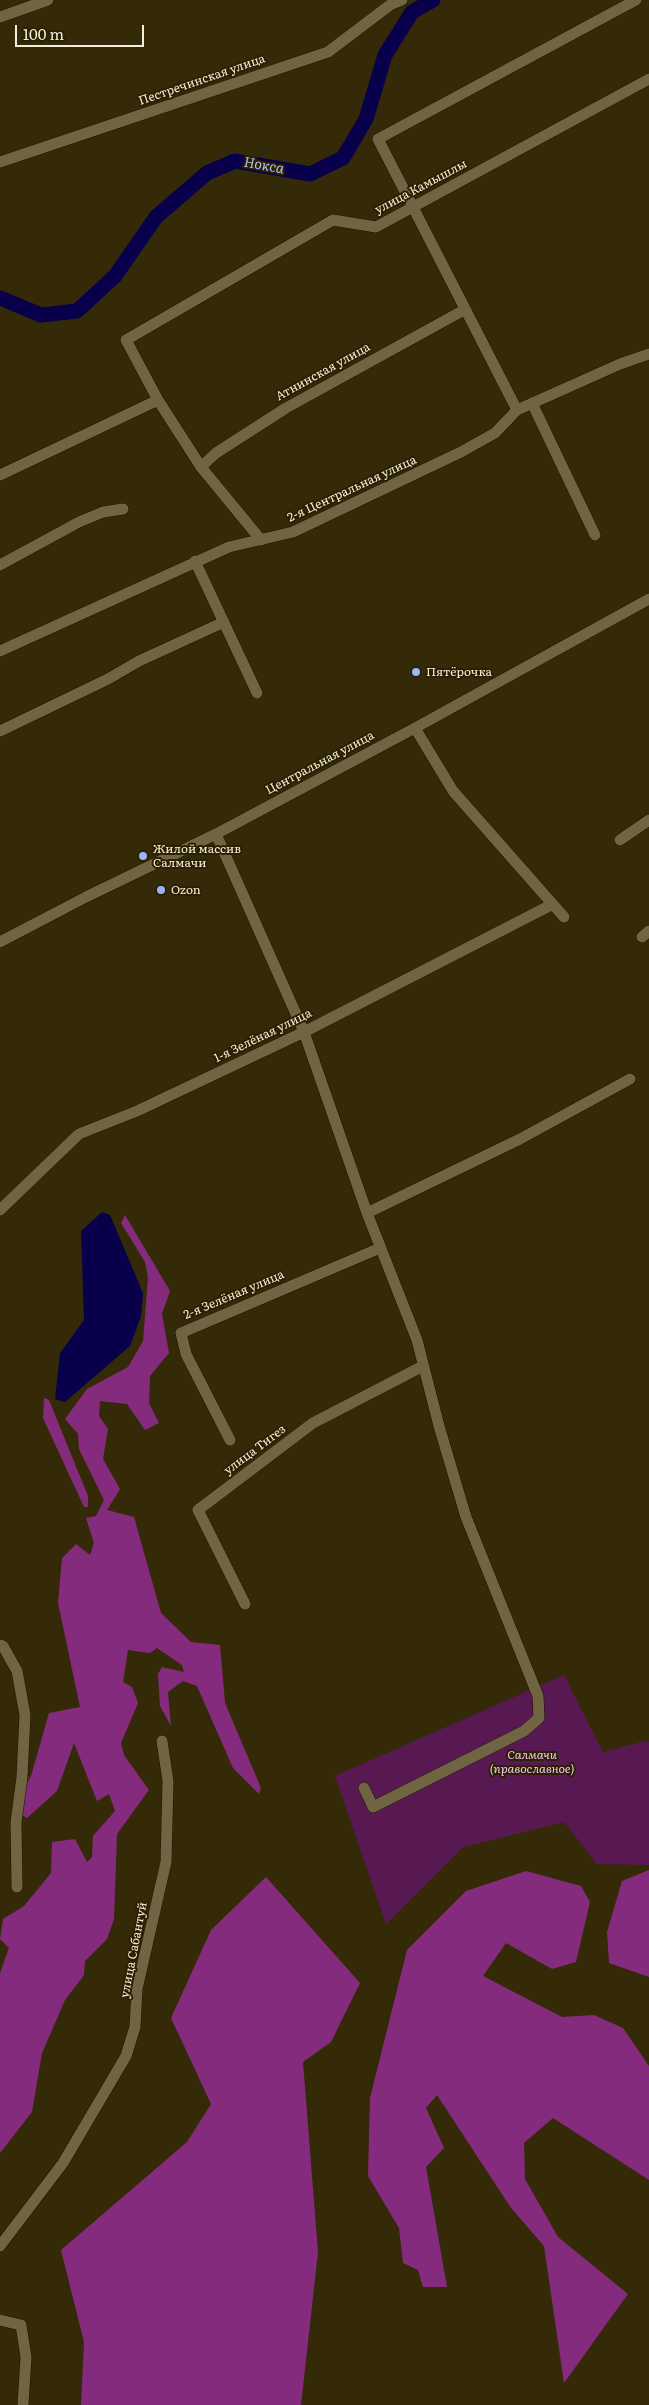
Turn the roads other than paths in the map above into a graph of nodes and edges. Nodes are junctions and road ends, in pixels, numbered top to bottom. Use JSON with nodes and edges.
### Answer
{"nodes":[{"id":1,"x":48,"y":0,"type":"edge"},
{"id":2,"x":402,"y":0,"type":"edge"},
{"id":3,"x":636,"y":0,"type":"edge"},
{"id":4,"x":0,"y":17,"type":"edge"},
{"id":5,"x":649,"y":79,"type":"edge"},
{"id":6,"x":0,"y":162,"type":"edge"},
{"id":7,"x":414,"y":208,"type":"junction"},
{"id":8,"x":464,"y":310,"type":"junction"},
{"id":9,"x":649,"y":354,"type":"edge"},
{"id":10,"x":158,"y":400,"type":"junction"},
{"id":11,"x":532,"y":403,"type":"junction"},
{"id":12,"x":517,"y":410,"type":"junction"},
{"id":13,"x":201,"y":467,"type":"junction"},
{"id":14,"x":0,"y":474,"type":"edge"},
{"id":15,"x":123,"y":509,"type":"dead end"},
{"id":16,"x":595,"y":535,"type":"dead end"},
{"id":17,"x":261,"y":540,"type":"junction"},
{"id":18,"x":195,"y":561,"type":"junction"},
{"id":19,"x":0,"y":564,"type":"edge"},
{"id":20,"x":649,"y":599,"type":"edge"},
{"id":21,"x":224,"y":622,"type":"junction"},
{"id":22,"x":0,"y":651,"type":"edge"},
{"id":23,"x":257,"y":692,"type":"dead end"},
{"id":24,"x":415,"y":728,"type":"junction"},
{"id":25,"x":0,"y":731,"type":"edge"},
{"id":26,"x":649,"y":820,"type":"edge"},
{"id":27,"x":216,"y":834,"type":"junction"},
{"id":28,"x":620,"y":840,"type":"dead end"},
{"id":29,"x":553,"y":904,"type":"junction"},
{"id":30,"x":564,"y":917,"type":"dead end"},
{"id":31,"x":0,"y":942,"type":"edge"},
{"id":32,"x":304,"y":1032,"type":"junction"},
{"id":33,"x":630,"y":1079,"type":"dead end"},
{"id":34,"x":0,"y":1210,"type":"edge"},
{"id":35,"x":367,"y":1213,"type":"junction"},
{"id":36,"x":380,"y":1248,"type":"junction"},
{"id":37,"x":423,"y":1366,"type":"junction"},
{"id":38,"x":230,"y":1440,"type":"dead end"},
{"id":39,"x":244,"y":1604,"type":"dead end"},
{"id":40,"x":0,"y":1645,"type":"edge"},
{"id":41,"x":162,"y":1741,"type":"dead end"},
{"id":42,"x":364,"y":1788,"type":"dead end"},
{"id":43,"x":17,"y":1887,"type":"dead end"},
{"id":44,"x":0,"y":2246,"type":"edge"},
{"id":45,"x":0,"y":2320,"type":"edge"},
{"id":46,"x":22,"y":2405,"type":"edge"}],
"edges":[{"from":1,"to":4,"type":"street"},
{"from":2,"to":6,"type":"street","name":"Пестречинская улица"},
{"from":3,"to":7,"type":"street"},
{"from":5,"to":7,"type":"street","name":"улица Камышлы"},
{"from":7,"to":8,"type":"street"},
{"from":7,"to":10,"type":"street","name":"улица Камышлы"},
{"from":8,"to":12,"type":"street"},
{"from":8,"to":13,"type":"street","name":"Атнинская улица"},
{"from":9,"to":11,"type":"street","name":"2-я Центральная улица"},
{"from":10,"to":13,"type":"street"},
{"from":10,"to":14,"type":"street"},
{"from":11,"to":12,"type":"street","name":"2-я Центральная улица"},
{"from":11,"to":16,"type":"street"},
{"from":12,"to":17,"type":"street","name":"2-я Центральная улица"},
{"from":13,"to":17,"type":"street"},
{"from":15,"to":19,"type":"street"},
{"from":17,"to":18,"type":"street","name":"2-я Центральная улица"},
{"from":18,"to":21,"type":"street"},
{"from":18,"to":22,"type":"street","name":"2-я Центральная улица"},
{"from":20,"to":24,"type":"street","name":"Центральная улица"},
{"from":21,"to":23,"type":"street"},
{"from":21,"to":25,"type":"street"},
{"from":24,"to":27,"type":"street","name":"Центральная улица"},
{"from":24,"to":29,"type":"street"},
{"from":26,"to":28,"type":"street"},
{"from":27,"to":31,"type":"street","name":"Центральная улица"},
{"from":27,"to":32,"type":"street"},
{"from":29,"to":30,"type":"street"},
{"from":29,"to":32,"type":"street","name":"1-я Зелёная улица"},
{"from":32,"to":34,"type":"street","name":"1-я Зелёная улица"},
{"from":32,"to":35,"type":"street"},
{"from":33,"to":35,"type":"street"},
{"from":35,"to":36,"type":"street"},
{"from":36,"to":37,"type":"street"},
{"from":36,"to":38,"type":"street","name":"2-я Зелёная улица"},
{"from":37,"to":39,"type":"street","name":"улица Тигез"},
{"from":37,"to":42,"type":"street"},
{"from":40,"to":43,"type":"street"},
{"from":41,"to":44,"type":"street","name":"улица Сабантуй"},
{"from":45,"to":46,"type":"street"}]}
